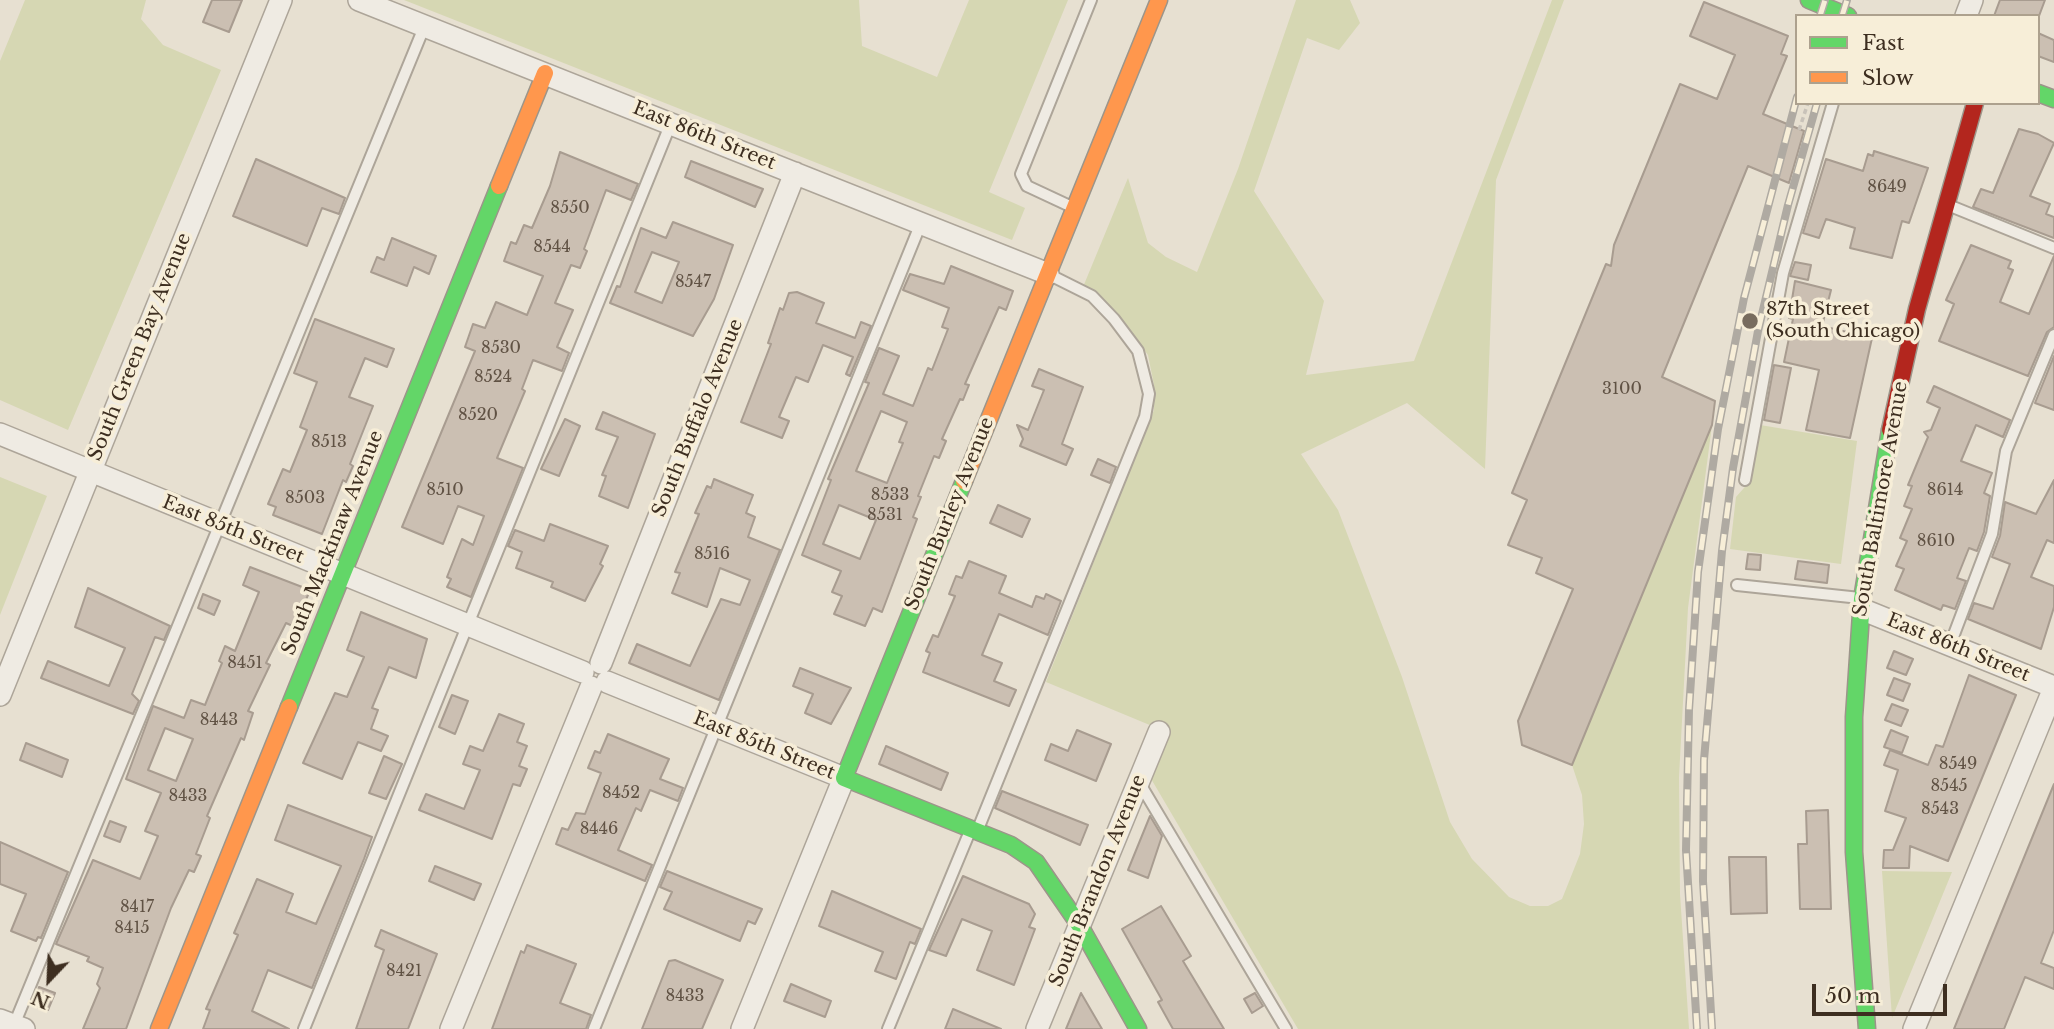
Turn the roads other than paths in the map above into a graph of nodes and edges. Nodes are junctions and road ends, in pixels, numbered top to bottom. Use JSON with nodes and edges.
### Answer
{"nodes":[{"id":1,"x":281,"y":0,"type":"edge"},
{"id":2,"x":359,"y":0,"type":"edge"},
{"id":3,"x":1091,"y":0,"type":"edge"},
{"id":4,"x":1158,"y":0,"type":"edge"},
{"id":5,"x":1809,"y":0,"type":"edge"},
{"id":6,"x":1843,"y":14,"type":"edge"},
{"id":7,"x":425,"y":24,"type":"junction"},
{"id":8,"x":545,"y":72,"type":"junction"},
{"id":9,"x":1832,"y":105,"type":"edge"},
{"id":10,"x":1974,"y":105,"type":"edge"},
{"id":11,"x":671,"y":123,"type":"junction"},
{"id":12,"x":795,"y":173,"type":"junction"},
{"id":13,"x":1945,"y":204,"type":"junction"},
{"id":14,"x":1074,"y":209,"type":"junction"},
{"id":15,"x":921,"y":223,"type":"junction"},
{"id":16,"x":2054,"y":248,"type":"edge"},
{"id":17,"x":1048,"y":274,"type":"junction"},
{"id":18,"x":2054,"y":335,"type":"edge"},
{"id":19,"x":0,"y":434,"type":"edge"},
{"id":20,"x":90,"y":471,"type":"junction"},
{"id":21,"x":1745,"y":480,"type":"dead end"},
{"id":22,"x":219,"y":524,"type":"junction"},
{"id":23,"x":344,"y":575,"type":"junction"},
{"id":24,"x":1737,"y":585,"type":"dead end"},
{"id":25,"x":1862,"y":604,"type":"junction"},
{"id":26,"x":467,"y":625,"type":"junction"},
{"id":27,"x":1950,"y":645,"type":"junction"},
{"id":28,"x":595,"y":676,"type":"junction"},
{"id":29,"x":2054,"y":687,"type":"edge"},
{"id":30,"x":0,"y":695,"type":"edge"},
{"id":31,"x":717,"y":727,"type":"junction"},
{"id":32,"x":1159,"y":732,"type":"dead end"},
{"id":33,"x":844,"y":778,"type":"junction"},
{"id":34,"x":1139,"y":782,"type":"junction"},
{"id":35,"x":974,"y":829,"type":"junction"},
{"id":36,"x":1080,"y":926,"type":"junction"},
{"id":37,"x":13,"y":1025,"type":"edge"},
{"id":38,"x":159,"y":1029,"type":"edge"},
{"id":39,"x":304,"y":1029,"type":"edge"},
{"id":40,"x":451,"y":1029,"type":"edge"},
{"id":41,"x":594,"y":1029,"type":"edge"},
{"id":42,"x":742,"y":1029,"type":"edge"},
{"id":43,"x":888,"y":1029,"type":"edge"},
{"id":44,"x":1037,"y":1029,"type":"edge"},
{"id":45,"x":1138,"y":1029,"type":"edge"},
{"id":46,"x":1286,"y":1029,"type":"edge"},
{"id":47,"x":1867,"y":1029,"type":"edge"},
{"id":48,"x":1914,"y":1029,"type":"edge"}],
"edges":[{"from":1,"to":20,"type":"street","name":"South Green Bay Avenue"},
{"from":2,"to":7,"type":"street","name":"East 86th Street"},
{"from":3,"to":14,"type":"lane"},
{"from":4,"to":14,"type":"street","name":"South Burley Avenue"},
{"from":5,"to":6,"type":"street"},
{"from":7,"to":8,"type":"street","name":"East 86th Street"},
{"from":7,"to":22,"type":"lane"},
{"from":8,"to":11,"type":"street","name":"East 86th Street"},
{"from":8,"to":23,"type":"street","name":"South Mackinaw Avenue"},
{"from":9,"to":21,"type":"lane"},
{"from":10,"to":13,"type":"street","name":"South Baltimore Avenue"},
{"from":11,"to":12,"type":"street","name":"East 86th Street"},
{"from":11,"to":26,"type":"lane"},
{"from":12,"to":15,"type":"street","name":"East 86th Street"},
{"from":12,"to":28,"type":"street","name":"South Buffalo Avenue"},
{"from":13,"to":16,"type":"lane"},
{"from":13,"to":25,"type":"street","name":"South Baltimore Avenue"},
{"from":14,"to":17,"type":"street","name":"South Burley Avenue"},
{"from":15,"to":17,"type":"street","name":"East 86th Street"},
{"from":15,"to":31,"type":"lane"},
{"from":17,"to":33,"type":"street","name":"South Burley Avenue"},
{"from":17,"to":35,"type":"lane"},
{"from":18,"to":27,"type":"lane"},
{"from":19,"to":20,"type":"street","name":"East 85th Street"},
{"from":20,"to":22,"type":"street","name":"East 85th Street"},
{"from":20,"to":30,"type":"street","name":"South Green Bay Avenue"},
{"from":22,"to":23,"type":"street","name":"East 85th Street"},
{"from":22,"to":37,"type":"lane"},
{"from":23,"to":26,"type":"street","name":"East 85th Street"},
{"from":23,"to":38,"type":"street","name":"South Mackinaw Avenue"},
{"from":24,"to":25,"type":"lane"},
{"from":25,"to":27,"type":"street","name":"East 86th Street"},
{"from":25,"to":47,"type":"street","name":"South Baltimore Avenue"},
{"from":26,"to":28,"type":"street","name":"East 85th Street"},
{"from":26,"to":39,"type":"lane"},
{"from":27,"to":29,"type":"street","name":"East 86th Street"},
{"from":28,"to":31,"type":"street","name":"East 85th Street"},
{"from":28,"to":40,"type":"street","name":"South Buffalo Avenue"},
{"from":29,"to":48,"type":"street"},
{"from":31,"to":33,"type":"street","name":"East 85th Street"},
{"from":31,"to":41,"type":"lane"},
{"from":32,"to":34,"type":"street","name":"South Brandon Avenue"},
{"from":33,"to":35,"type":"street"},
{"from":33,"to":42,"type":"street","name":"South Burley Avenue"},
{"from":34,"to":36,"type":"street","name":"South Brandon Avenue"},
{"from":34,"to":46,"type":"lane"},
{"from":35,"to":36,"type":"street"},
{"from":35,"to":43,"type":"lane"},
{"from":36,"to":44,"type":"street","name":"South Brandon Avenue"},
{"from":36,"to":45,"type":"street"}]}
